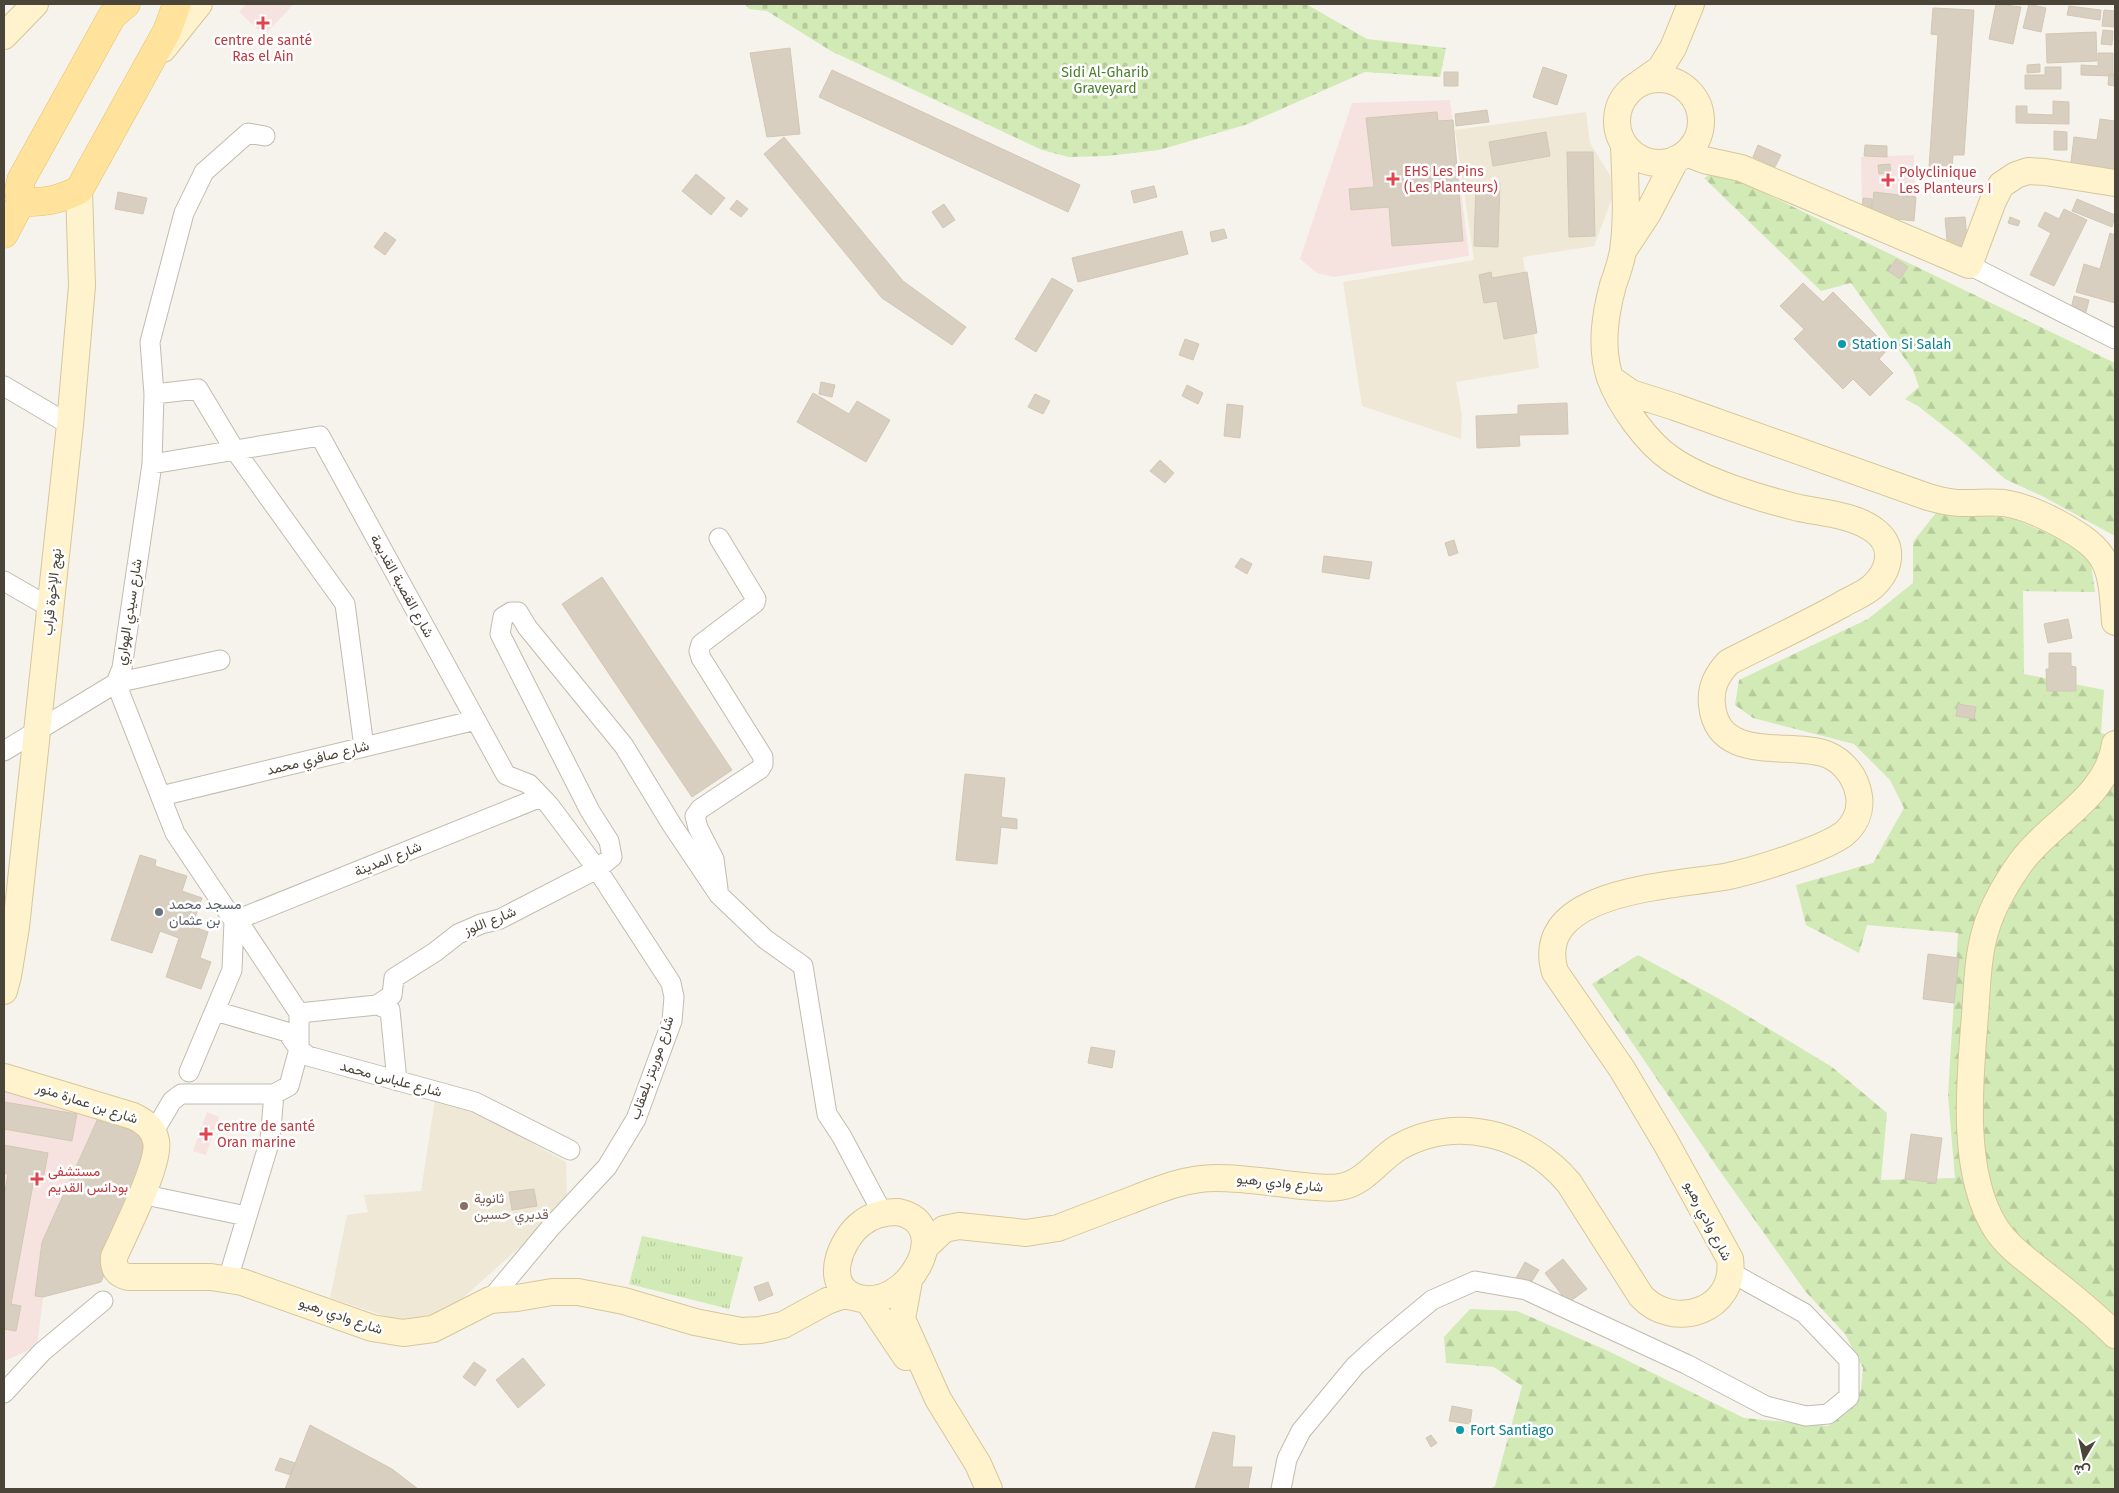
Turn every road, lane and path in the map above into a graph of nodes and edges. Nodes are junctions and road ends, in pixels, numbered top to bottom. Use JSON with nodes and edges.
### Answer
{"nodes":[{"id":1,"x":35,"y":4,"type":"edge"},
{"id":2,"x":126,"y":4,"type":"edge"},
{"id":3,"x":178,"y":4,"type":"edge"},
{"id":4,"x":199,"y":4,"type":"edge"},
{"id":5,"x":1688,"y":12,"type":"edge"},
{"id":6,"x":4,"y":36,"type":"edge"},
{"id":7,"x":144,"y":73,"type":"junction"},
{"id":8,"x":1640,"y":83,"type":"junction"},
{"id":9,"x":1698,"y":112,"type":"junction"},
{"id":10,"x":265,"y":136,"type":"dead end"},
{"id":11,"x":1624,"y":144,"type":"junction"},
{"id":12,"x":1681,"y":156,"type":"junction"},
{"id":13,"x":1741,"y":168,"type":"junction"},
{"id":14,"x":2115,"y":183,"type":"edge"},
{"id":15,"x":79,"y":190,"type":"junction"},
{"id":16,"x":21,"y":202,"type":"junction"},
{"id":17,"x":4,"y":234,"type":"edge"},
{"id":18,"x":1623,"y":251,"type":"junction"},
{"id":19,"x":1969,"y":265,"type":"junction"},
{"id":20,"x":2115,"y":339,"type":"edge"},
{"id":21,"x":1611,"y":379,"type":"junction"},
{"id":22,"x":4,"y":386,"type":"edge"},
{"id":23,"x":154,"y":394,"type":"junction"},
{"id":24,"x":70,"y":425,"type":"junction"},
{"id":25,"x":234,"y":449,"type":"junction"},
{"id":26,"x":152,"y":464,"type":"junction"},
{"id":27,"x":719,"y":538,"type":"dead end"},
{"id":28,"x":5,"y":584,"type":"edge"},
{"id":29,"x":51,"y":608,"type":"junction"},
{"id":30,"x":2115,"y":622,"type":"edge"},
{"id":31,"x":220,"y":660,"type":"dead end"},
{"id":32,"x":116,"y":682,"type":"junction"},
{"id":33,"x":476,"y":720,"type":"junction"},
{"id":34,"x":38,"y":730,"type":"junction"},
{"id":35,"x":2115,"y":744,"type":"edge"},
{"id":36,"x":364,"y":747,"type":"junction"},
{"id":37,"x":4,"y":751,"type":"edge"},
{"id":38,"x":161,"y":796,"type":"junction"},
{"id":39,"x":541,"y":797,"type":"junction"},
{"id":40,"x":597,"y":869,"type":"junction"},
{"id":41,"x":719,"y":895,"type":"junction"},
{"id":42,"x":234,"y":921,"type":"junction"},
{"id":43,"x":10,"y":926,"type":"edge"},
{"id":44,"x":4,"y":991,"type":"edge"},
{"id":45,"x":377,"y":1005,"type":"junction"},
{"id":46,"x":215,"y":1011,"type":"junction"},
{"id":47,"x":300,"y":1013,"type":"junction"},
{"id":48,"x":299,"y":1049,"type":"junction"},
{"id":49,"x":189,"y":1072,"type":"dead end"},
{"id":50,"x":4,"y":1077,"type":"edge"},
{"id":51,"x":397,"y":1081,"type":"junction"},
{"id":52,"x":282,"y":1090,"type":"junction"},
{"id":53,"x":153,"y":1133,"type":"junction"},
{"id":54,"x":570,"y":1150,"type":"dead end"},
{"id":55,"x":142,"y":1194,"type":"junction"},
{"id":56,"x":894,"y":1214,"type":"junction"},
{"id":57,"x":246,"y":1216,"type":"junction"},
{"id":58,"x":1084,"y":1218,"type":"junction"},
{"id":59,"x":924,"y":1248,"type":"junction"},
{"id":60,"x":114,"y":1257,"type":"joint"},
{"id":61,"x":837,"y":1268,"type":"junction"},
{"id":62,"x":1732,"y":1273,"type":"junction"},
{"id":63,"x":228,"y":1279,"type":"junction"},
{"id":64,"x":909,"y":1281,"type":"junction"},
{"id":65,"x":864,"y":1299,"type":"junction"},
{"id":66,"x":490,"y":1300,"type":"junction"},
{"id":67,"x":103,"y":1302,"type":"dead end"},
{"id":68,"x":783,"y":1325,"type":"junction"},
{"id":69,"x":2115,"y":1335,"type":"edge"},
{"id":70,"x":4,"y":1393,"type":"edge"},
{"id":71,"x":938,"y":1399,"type":"junction"},
{"id":72,"x":989,"y":1489,"type":"edge"},
{"id":73,"x":1281,"y":1489,"type":"edge"}],
"edges":[{"from":1,"to":6,"type":"street"},
{"from":2,"to":16,"type":"main road"},
{"from":3,"to":7,"type":"main road"},
{"from":4,"to":7,"type":"street"},
{"from":5,"to":8,"type":"street"},
{"from":5,"to":9,"type":"street"},
{"from":7,"to":15,"type":"main road"},
{"from":8,"to":9,"type":"street"},
{"from":8,"to":11,"type":"street"},
{"from":9,"to":12,"type":"street"},
{"from":9,"to":13,"type":"street"},
{"from":10,"to":23,"type":"street","name":"شارع سيدي الهواري"},
{"from":11,"to":12,"type":"street"},
{"from":11,"to":18,"type":"street"},
{"from":12,"to":13,"type":"street"},
{"from":12,"to":18,"type":"street"},
{"from":13,"to":19,"type":"street"},
{"from":14,"to":19,"type":"street"},
{"from":15,"to":16,"type":"main road"},
{"from":15,"to":24,"type":"street","name":"نهج الإخوة قراب"},
{"from":16,"to":17,"type":"main road"},
{"from":18,"to":21,"type":"street"},
{"from":19,"to":20,"type":"street"},
{"from":21,"to":30,"type":"street"},
{"from":21,"to":62,"type":"street","name":"شارع وادي رهيو"},
{"from":22,"to":24,"type":"street"},
{"from":23,"to":25,"type":"street"},
{"from":23,"to":26,"type":"street","name":"شارع سيدي الهواري"},
{"from":24,"to":29,"type":"street","name":"نهج الإخوة قراب"},
{"from":25,"to":26,"type":"street","name":"شارع القصبة القديمة"},
{"from":25,"to":33,"type":"street","name":"شارع القصبة القديمة"},
{"from":25,"to":36,"type":"street"},
{"from":26,"to":32,"type":"street","name":"شارع سيدي الهواري"},
{"from":27,"to":41,"type":"street"},
{"from":28,"to":29,"type":"street"},
{"from":29,"to":34,"type":"street","name":"نهج الإخوة قراب"},
{"from":31,"to":32,"type":"street"},
{"from":32,"to":34,"type":"street"},
{"from":32,"to":38,"type":"street","name":"شارع سيدي الهواري"},
{"from":33,"to":36,"type":"street","name":"شارع صافري محمد"},
{"from":33,"to":39,"type":"street","name":"شارع القصبة القديمة"},
{"from":34,"to":37,"type":"street"},
{"from":34,"to":43,"type":"street","name":"نهج الإخوة قراب"},
{"from":35,"to":69,"type":"street"},
{"from":36,"to":38,"type":"street","name":"شارع صافري محمد"},
{"from":38,"to":42,"type":"street","name":"شارع سيدي الهواري"},
{"from":39,"to":40,"type":"street","name":"شارع موريتز بلعقاب"},
{"from":39,"to":42,"type":"street","name":"شارع المدينة"},
{"from":40,"to":41,"type":"street"},
{"from":40,"to":45,"type":"street","name":"شارع اللوز"},
{"from":40,"to":66,"type":"street","name":"شارع موريتز بلعقاب"},
{"from":41,"to":56,"type":"street"},
{"from":42,"to":46,"type":"street"},
{"from":42,"to":47,"type":"street","name":"شارع سيدي الهواري"},
{"from":43,"to":44,"type":"street","name":"نهج الإخوة قراب"},
{"from":45,"to":47,"type":"street"},
{"from":45,"to":51,"type":"street"},
{"from":46,"to":48,"type":"street","name":"شارع علباس محمد"},
{"from":46,"to":49,"type":"street"},
{"from":47,"to":48,"type":"street"},
{"from":48,"to":51,"type":"street","name":"شارع علباس محمد"},
{"from":48,"to":52,"type":"street"},
{"from":50,"to":53,"type":"street","name":"شارع بن عمارة منور"},
{"from":51,"to":54,"type":"street","name":"شارع علباس محمد"},
{"from":52,"to":53,"type":"street"},
{"from":52,"to":57,"type":"street"},
{"from":53,"to":55,"type":"street","name":"شارع بن عمارة منور"},
{"from":55,"to":57,"type":"street"},
{"from":55,"to":60,"type":"street","name":"شارع بن عمارة منور"},
{"from":56,"to":58,"type":"street","name":"شارع وادي رهيو"},
{"from":56,"to":59,"type":"street"},
{"from":56,"to":61,"type":"street"},
{"from":57,"to":63,"type":"street"},
{"from":58,"to":59,"type":"street","name":"شارع وادي رهيو"},
{"from":58,"to":62,"type":"street","name":"شارع وادي رهيو"},
{"from":59,"to":64,"type":"street"},
{"from":60,"to":63,"type":"street","name":"شارع وادي رهيو"},
{"from":61,"to":65,"type":"street"},
{"from":61,"to":68,"type":"street"},
{"from":62,"to":73,"type":"street"},
{"from":63,"to":66,"type":"street","name":"شارع وادي رهيو"},
{"from":64,"to":65,"type":"street"},
{"from":64,"to":71,"type":"street"},
{"from":65,"to":68,"type":"street","name":"شارع وادي رهيو"},
{"from":65,"to":71,"type":"street"},
{"from":66,"to":68,"type":"street","name":"شارع وادي رهيو"},
{"from":67,"to":70,"type":"street"},
{"from":71,"to":72,"type":"street"}]}
